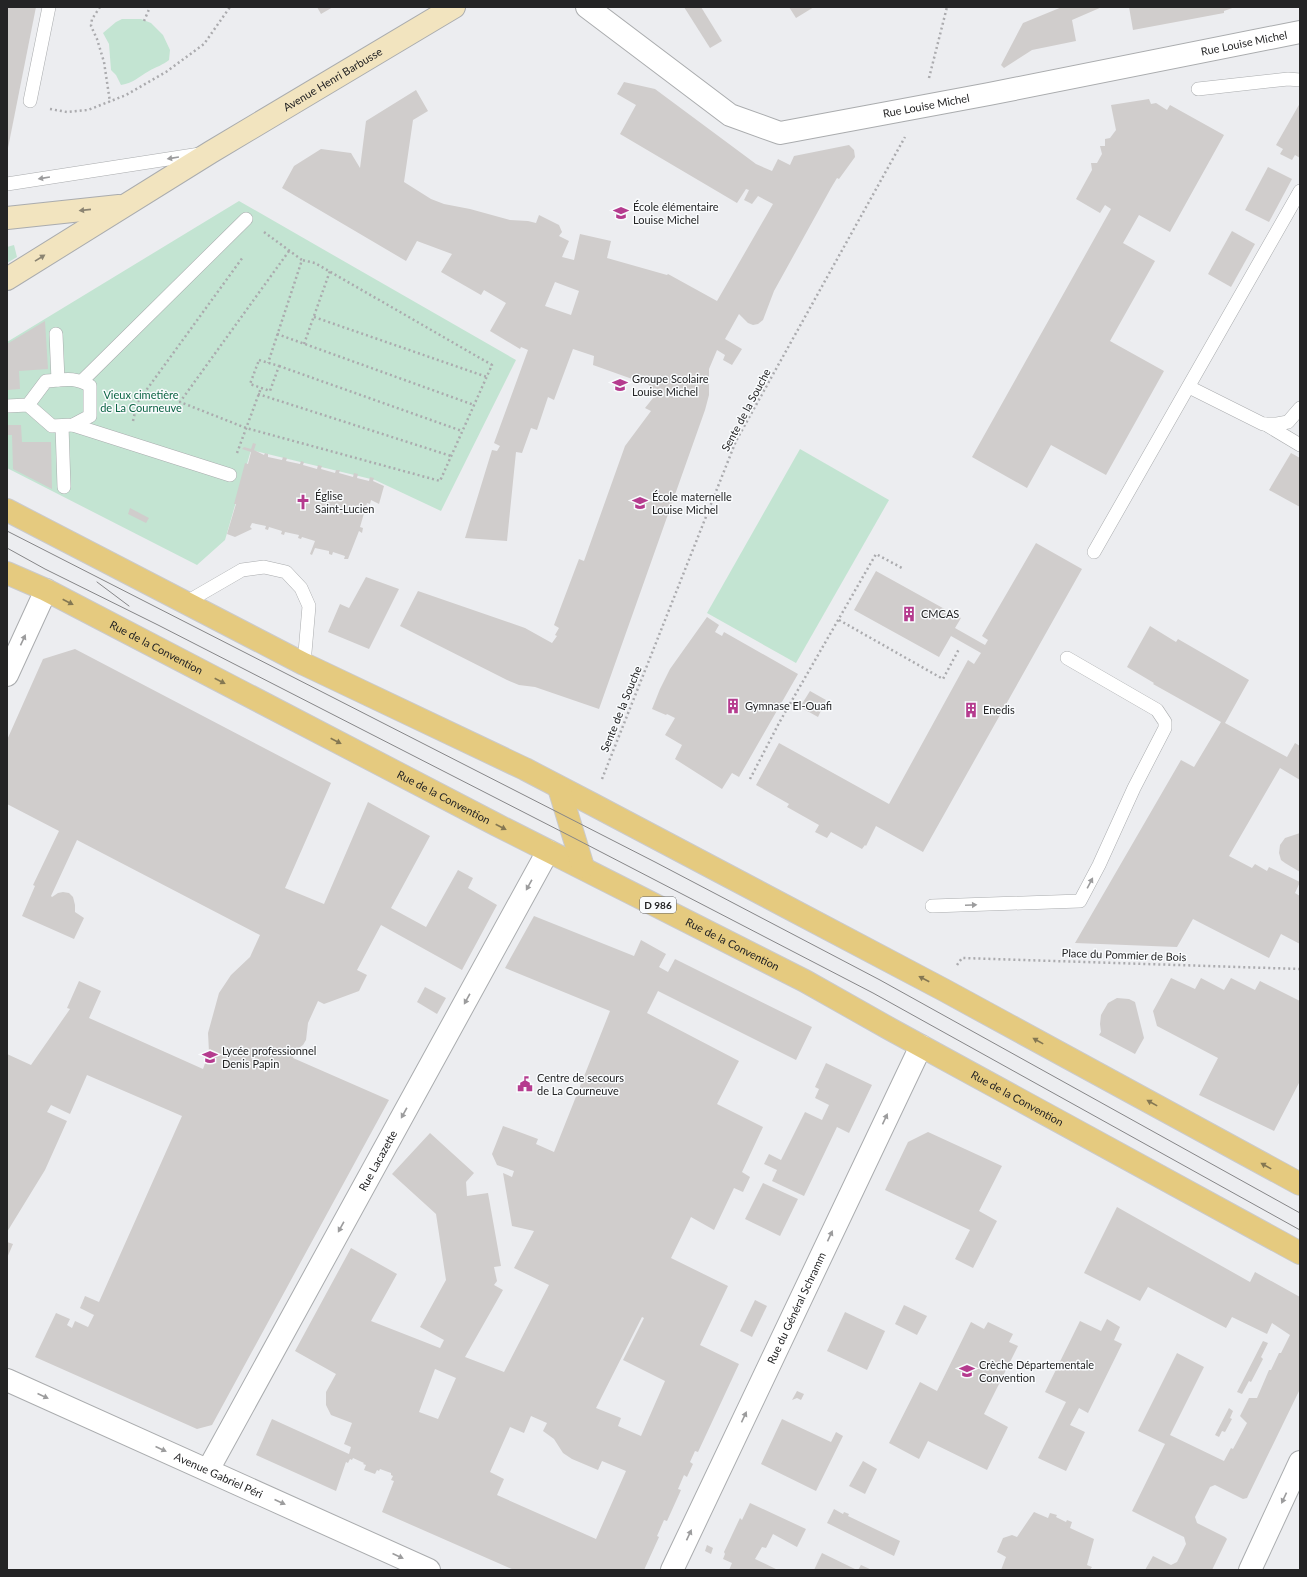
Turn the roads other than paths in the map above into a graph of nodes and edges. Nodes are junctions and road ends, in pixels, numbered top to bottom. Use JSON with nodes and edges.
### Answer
{"nodes":[{"id":1,"x":49,"y":7,"type":"edge"},
{"id":2,"x":454,"y":7,"type":"edge"},
{"id":3,"x":587,"y":7,"type":"edge"},
{"id":4,"x":1300,"y":32,"type":"edge"},
{"id":5,"x":1300,"y":80,"type":"edge"},
{"id":6,"x":1198,"y":89,"type":"dead end"},
{"id":7,"x":30,"y":101,"type":"road end"},
{"id":8,"x":211,"y":152,"type":"junction"},
{"id":9,"x":7,"y":184,"type":"edge"},
{"id":10,"x":1300,"y":191,"type":"edge"},
{"id":11,"x":124,"y":206,"type":"junction"},
{"id":12,"x":7,"y":218,"type":"edge"},
{"id":13,"x":246,"y":219,"type":"road end"},
{"id":14,"x":7,"y":279,"type":"edge"},
{"id":15,"x":56,"y":334,"type":"dead end"},
{"id":16,"x":58,"y":380,"type":"junction"},
{"id":17,"x":82,"y":381,"type":"junction"},
{"id":18,"x":1189,"y":387,"type":"junction"},
{"id":19,"x":28,"y":405,"type":"junction"},
{"id":20,"x":7,"y":406,"type":"edge"},
{"id":21,"x":1300,"y":408,"type":"edge"},
{"id":22,"x":1263,"y":424,"type":"junction"},
{"id":23,"x":68,"y":425,"type":"junction"},
{"id":24,"x":1300,"y":445,"type":"edge"},
{"id":25,"x":230,"y":475,"type":"road end"},
{"id":26,"x":64,"y":488,"type":"dead end"},
{"id":27,"x":7,"y":510,"type":"edge"},
{"id":28,"x":1094,"y":552,"type":"dead end"},
{"id":29,"x":7,"y":573,"type":"edge"},
{"id":30,"x":46,"y":590,"type":"junction"},
{"id":31,"x":185,"y":603,"type":"junction"},
{"id":32,"x":1067,"y":658,"type":"dead end"},
{"id":33,"x":304,"y":664,"type":"junction"},
{"id":34,"x":7,"y":675,"type":"edge"},
{"id":35,"x":559,"y":788,"type":"junction"},
{"id":36,"x":548,"y":851,"type":"junction"},
{"id":37,"x":584,"y":868,"type":"junction"},
{"id":38,"x":932,"y":906,"type":"dead end"},
{"id":39,"x":920,"y":1046,"type":"junction"},
{"id":40,"x":1300,"y":1184,"type":"edge"},
{"id":41,"x":1300,"y":1252,"type":"edge"},
{"id":42,"x":7,"y":1380,"type":"edge"},
{"id":43,"x":1300,"y":1462,"type":"edge"},
{"id":44,"x":208,"y":1470,"type":"junction"},
{"id":45,"x":429,"y":1570,"type":"edge"},
{"id":46,"x":672,"y":1570,"type":"edge"},
{"id":47,"x":1250,"y":1570,"type":"edge"}],
"edges":[{"from":1,"to":7,"type":"lane"},
{"from":2,"to":8,"type":"main road","name":"Avenue Henri Barbusse"},
{"from":3,"to":4,"type":"street","name":"Rue Louise Michel"},
{"from":5,"to":6,"type":"lane"},
{"from":8,"to":9,"type":"lane","name":"Avenue Henri Barbusse","one_way":true},
{"from":8,"to":11,"type":"main road","name":"Avenue Henri Barbusse"},
{"from":10,"to":18,"type":"lane"},
{"from":11,"to":12,"type":"main road","name":"Avenue Henri Barbusse","one_way":true},
{"from":14,"to":11,"type":"main road","name":"Avenue Henri Barbusse","one_way":true},
{"from":13,"to":17,"type":"lane"},
{"from":15,"to":16,"type":"lane"},
{"from":16,"to":17,"type":"lane"},
{"from":16,"to":19,"type":"lane"},
{"from":17,"to":23,"type":"lane"},
{"from":18,"to":22,"type":"lane"},
{"from":18,"to":28,"type":"lane"},
{"from":19,"to":20,"type":"lane"},
{"from":19,"to":23,"type":"lane"},
{"from":21,"to":22,"type":"lane"},
{"from":22,"to":24,"type":"lane"},
{"from":23,"to":25,"type":"lane"},
{"from":23,"to":26,"type":"lane"},
{"from":27,"to":31,"type":"main road"},
{"from":29,"to":30,"type":"main road","name":"Rue de la Convention","number":"D 986"},
{"from":34,"to":30,"type":"street","one_way":true},
{"from":30,"to":36,"type":"main road","name":"Rue de la Convention","number":"D 986","one_way":true},
{"from":31,"to":33,"type":"main road"},
{"from":31,"to":33,"type":"lane"},
{"from":38,"to":32,"type":"lane","one_way":true},
{"from":33,"to":35,"type":"main road"},
{"from":35,"to":37,"type":"main road"},
{"from":40,"to":35,"type":"main road","one_way":true},
{"from":36,"to":37,"type":"main road","name":"Rue de la Convention","number":"D 986"},
{"from":36,"to":44,"type":"street","name":"Rue Lacazette","one_way":true},
{"from":37,"to":39,"type":"main road","name":"Rue de la Convention","number":"D 986"},
{"from":39,"to":41,"type":"main road","name":"Rue de la Convention","number":"D 986"},
{"from":46,"to":39,"type":"street","name":"Rue du Général Schramm","one_way":true},
{"from":42,"to":44,"type":"street","name":"Avenue Gabriel Péri","one_way":true},
{"from":43,"to":47,"type":"street","one_way":true},
{"from":44,"to":45,"type":"street","name":"Avenue Gabriel Péri","one_way":true}]}
